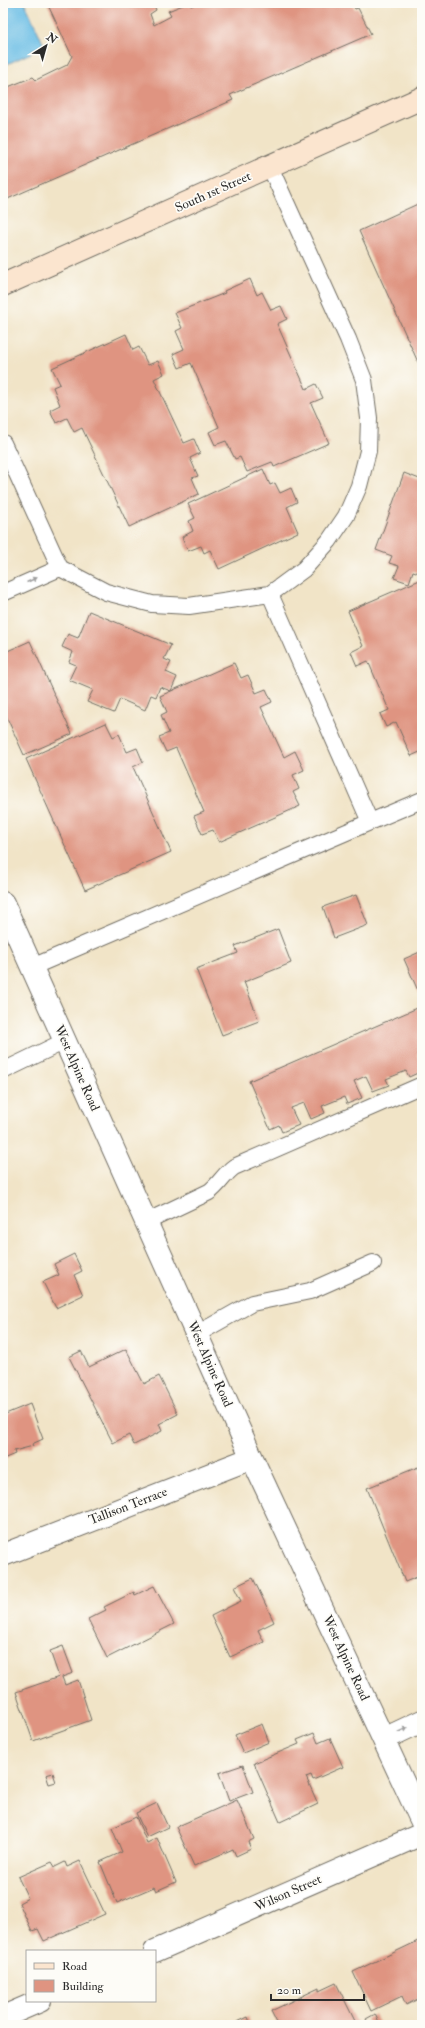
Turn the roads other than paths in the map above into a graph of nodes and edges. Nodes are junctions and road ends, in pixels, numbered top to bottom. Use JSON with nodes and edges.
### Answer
{"nodes":[{"id":1,"x":422,"y":98,"type":"edge"},
{"id":2,"x":270,"y":167,"type":"junction"},
{"id":3,"x":3,"y":285,"type":"edge"},
{"id":4,"x":3,"y":444,"type":"edge"},
{"id":5,"x":60,"y":568,"type":"junction"},
{"id":6,"x":3,"y":593,"type":"edge"},
{"id":7,"x":270,"y":594,"type":"junction"},
{"id":8,"x":422,"y":800,"type":"edge"},
{"id":9,"x":370,"y":822,"type":"junction"},
{"id":10,"x":3,"y":903,"type":"edge"},
{"id":11,"x":32,"y":967,"type":"junction"},
{"id":12,"x":65,"y":1041,"type":"junction"},
{"id":13,"x":3,"y":1071,"type":"edge"},
{"id":14,"x":422,"y":1085,"type":"edge"},
{"id":15,"x":146,"y":1222,"type":"junction"},
{"id":16,"x":373,"y":1263,"type":"dead end"},
{"id":17,"x":197,"y":1334,"type":"junction"},
{"id":18,"x":252,"y":1458,"type":"junction"},
{"id":19,"x":3,"y":1555,"type":"edge"},
{"id":20,"x":422,"y":1721,"type":"edge"},
{"id":21,"x":384,"y":1738,"type":"junction"},
{"id":22,"x":422,"y":1822,"type":"edge"},
{"id":23,"x":422,"y":1834,"type":"edge"},
{"id":24,"x":156,"y":1951,"type":"edge"},
{"id":25,"x":38,"y":2002,"type":"edge"},
{"id":26,"x":3,"y":2017,"type":"edge"}],
"edges":[{"from":1,"to":2,"type":"main road","name":"South 1st Street"},
{"from":2,"to":3,"type":"main road","name":"South 1st Street"},
{"from":2,"to":7,"type":"lane"},
{"from":4,"to":5,"type":"lane"},
{"from":6,"to":5,"type":"lane","one_way":true},
{"from":5,"to":7,"type":"lane"},
{"from":7,"to":9,"type":"lane"},
{"from":8,"to":9,"type":"lane"},
{"from":9,"to":11,"type":"lane"},
{"from":10,"to":11,"type":"street","name":"West Alpine Road"},
{"from":11,"to":12,"type":"street","name":"West Alpine Road"},
{"from":12,"to":13,"type":"lane"},
{"from":12,"to":15,"type":"street","name":"West Alpine Road"},
{"from":14,"to":15,"type":"lane"},
{"from":15,"to":17,"type":"street","name":"West Alpine Road"},
{"from":16,"to":17,"type":"lane"},
{"from":17,"to":18,"type":"street","name":"West Alpine Road"},
{"from":18,"to":19,"type":"street","name":"Tallison Terrace"},
{"from":18,"to":21,"type":"street","name":"West Alpine Road"},
{"from":21,"to":20,"type":"street","one_way":true},
{"from":21,"to":22,"type":"street","name":"West Alpine Road"},
{"from":23,"to":24,"type":"street","name":"Wilson Street"},
{"from":25,"to":26,"type":"street"}]}
